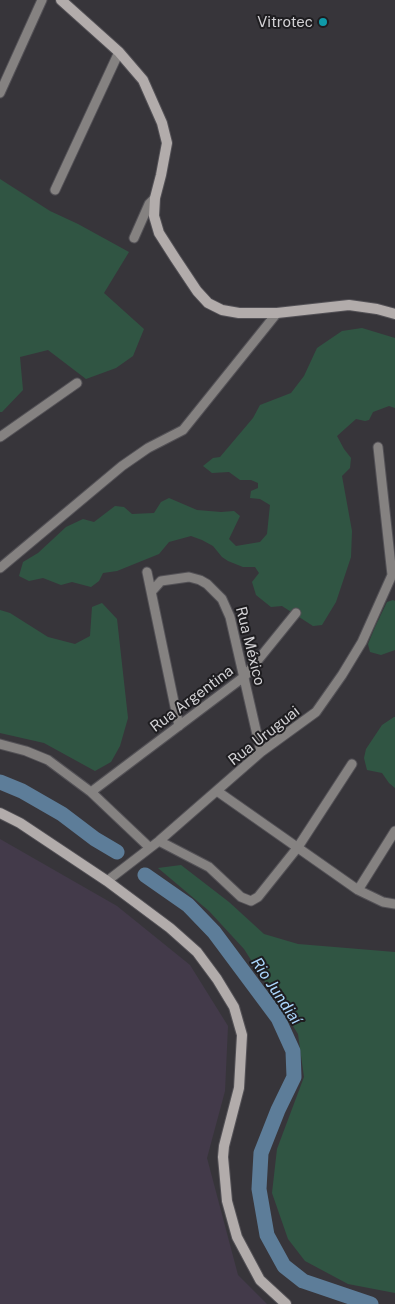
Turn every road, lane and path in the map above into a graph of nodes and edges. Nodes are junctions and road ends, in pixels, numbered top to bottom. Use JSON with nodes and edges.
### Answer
{"nodes":[{"id":1,"x":42,"y":0,"type":"edge"},
{"id":2,"x":61,"y":0,"type":"edge"},
{"id":3,"x":119,"y":52,"type":"junction"},
{"id":4,"x":1,"y":88,"type":"edge"},
{"id":5,"x":55,"y":190,"type":"dead end"},
{"id":6,"x":155,"y":198,"type":"junction"},
{"id":7,"x":134,"y":238,"type":"dead end"},
{"id":8,"x":277,"y":313,"type":"junction"},
{"id":9,"x":395,"y":314,"type":"edge"},
{"id":10,"x":77,"y":383,"type":"dead end"},
{"id":11,"x":0,"y":437,"type":"edge"},
{"id":12,"x":378,"y":447,"type":"dead end"},
{"id":13,"x":0,"y":568,"type":"edge"},
{"id":14,"x":147,"y":572,"type":"dead end"},
{"id":15,"x":393,"y":575,"type":"edge"},
{"id":16,"x":152,"y":591,"type":"junction"},
{"id":17,"x":296,"y":613,"type":"dead end"},
{"id":18,"x":245,"y":676,"type":"junction"},
{"id":19,"x":179,"y":726,"type":"junction"},
{"id":20,"x":0,"y":744,"type":"edge"},
{"id":21,"x":262,"y":752,"type":"junction"},
{"id":22,"x":352,"y":764,"type":"dead end"},
{"id":23,"x":217,"y":791,"type":"junction"},
{"id":24,"x":91,"y":792,"type":"junction"},
{"id":25,"x":0,"y":814,"type":"edge"},
{"id":26,"x":395,"y":831,"type":"edge"},
{"id":27,"x":160,"y":841,"type":"junction"},
{"id":28,"x":149,"y":847,"type":"junction"},
{"id":29,"x":298,"y":847,"type":"junction"},
{"id":30,"x":107,"y":881,"type":"junction"},
{"id":31,"x":358,"y":890,"type":"junction"},
{"id":32,"x":395,"y":904,"type":"edge"},
{"id":33,"x":286,"y":1304,"type":"edge"}],
"edges":[{"from":1,"to":4,"type":"street"},
{"from":2,"to":3,"type":"main road"},
{"from":3,"to":5,"type":"street"},
{"from":3,"to":6,"type":"main road"},
{"from":6,"to":7,"type":"street"},
{"from":6,"to":8,"type":"main road"},
{"from":8,"to":9,"type":"main road"},
{"from":8,"to":13,"type":"street"},
{"from":10,"to":11,"type":"street"},
{"from":12,"to":15,"type":"street"},
{"from":14,"to":16,"type":"street"},
{"from":15,"to":21,"type":"street","name":"Rua Uruguai"},
{"from":16,"to":18,"type":"street","name":"Rua México"},
{"from":16,"to":19,"type":"street"},
{"from":17,"to":18,"type":"street","name":"Rua Argentina"},
{"from":18,"to":19,"type":"street","name":"Rua Argentina"},
{"from":18,"to":21,"type":"street","name":"Rua México"},
{"from":19,"to":24,"type":"street","name":"Rua Argentina"},
{"from":20,"to":24,"type":"street"},
{"from":21,"to":23,"type":"street","name":"Rua Uruguai"},
{"from":22,"to":29,"type":"street"},
{"from":23,"to":27,"type":"street","name":"Rua Uruguai"},
{"from":23,"to":29,"type":"street"},
{"from":24,"to":28,"type":"street"},
{"from":25,"to":30,"type":"main road"},
{"from":26,"to":31,"type":"street"},
{"from":27,"to":28,"type":"street","name":"Rua Uruguai"},
{"from":27,"to":29,"type":"street"},
{"from":28,"to":30,"type":"street","name":"Rua Uruguai"},
{"from":29,"to":31,"type":"street"},
{"from":30,"to":33,"type":"main road"},
{"from":31,"to":32,"type":"street"}]}
